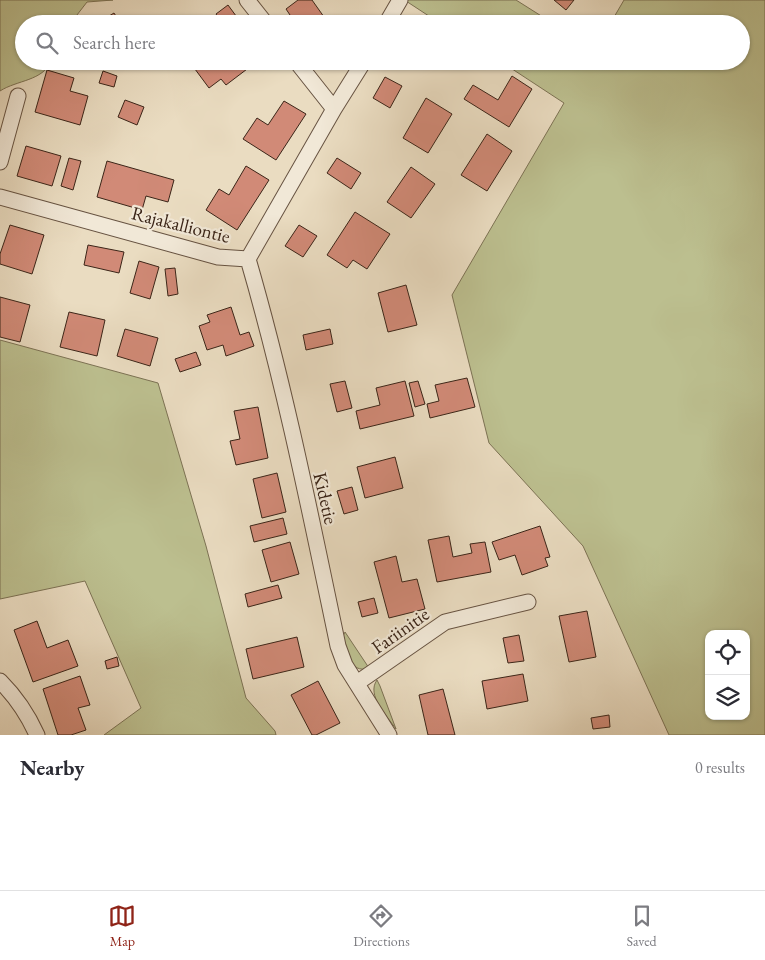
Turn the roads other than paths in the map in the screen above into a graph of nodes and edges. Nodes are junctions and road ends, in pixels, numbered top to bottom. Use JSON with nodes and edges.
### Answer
{"nodes":[{"id":1,"x":247,"y":0,"type":"edge"},
{"id":2,"x":400,"y":0,"type":"edge"},
{"id":3,"x":259,"y":15,"type":"edge"},
{"id":4,"x":391,"y":15,"type":"edge"},
{"id":5,"x":303,"y":70,"type":"edge"},
{"id":6,"x":358,"y":70,"type":"edge"},
{"id":7,"x":18,"y":96,"type":"dead end"},
{"id":8,"x":334,"y":109,"type":"junction"},
{"id":9,"x":0,"y":162,"type":"edge"},
{"id":10,"x":0,"y":197,"type":"edge"},
{"id":11,"x":248,"y":259,"type":"junction"},
{"id":12,"x":528,"y":602,"type":"dead end"},
{"id":13,"x":0,"y":681,"type":"edge"},
{"id":14,"x":357,"y":683,"type":"junction"},
{"id":15,"x":37,"y":735,"type":"edge"},
{"id":16,"x":389,"y":735,"type":"edge"}],
"edges":[{"from":1,"to":3,"type":"street"},
{"from":2,"to":4,"type":"street"},
{"from":5,"to":8,"type":"street"},
{"from":6,"to":8,"type":"street","name":"Rajakalliontie"},
{"from":7,"to":9,"type":"street"},
{"from":8,"to":11,"type":"street","name":"Rajakalliontie"},
{"from":10,"to":11,"type":"street","name":"Rajakalliontie"},
{"from":11,"to":14,"type":"street","name":"Kidetie"},
{"from":12,"to":14,"type":"street","name":"Fariinitie"},
{"from":13,"to":15,"type":"street"},
{"from":14,"to":16,"type":"street","name":"Kidetie"}]}
